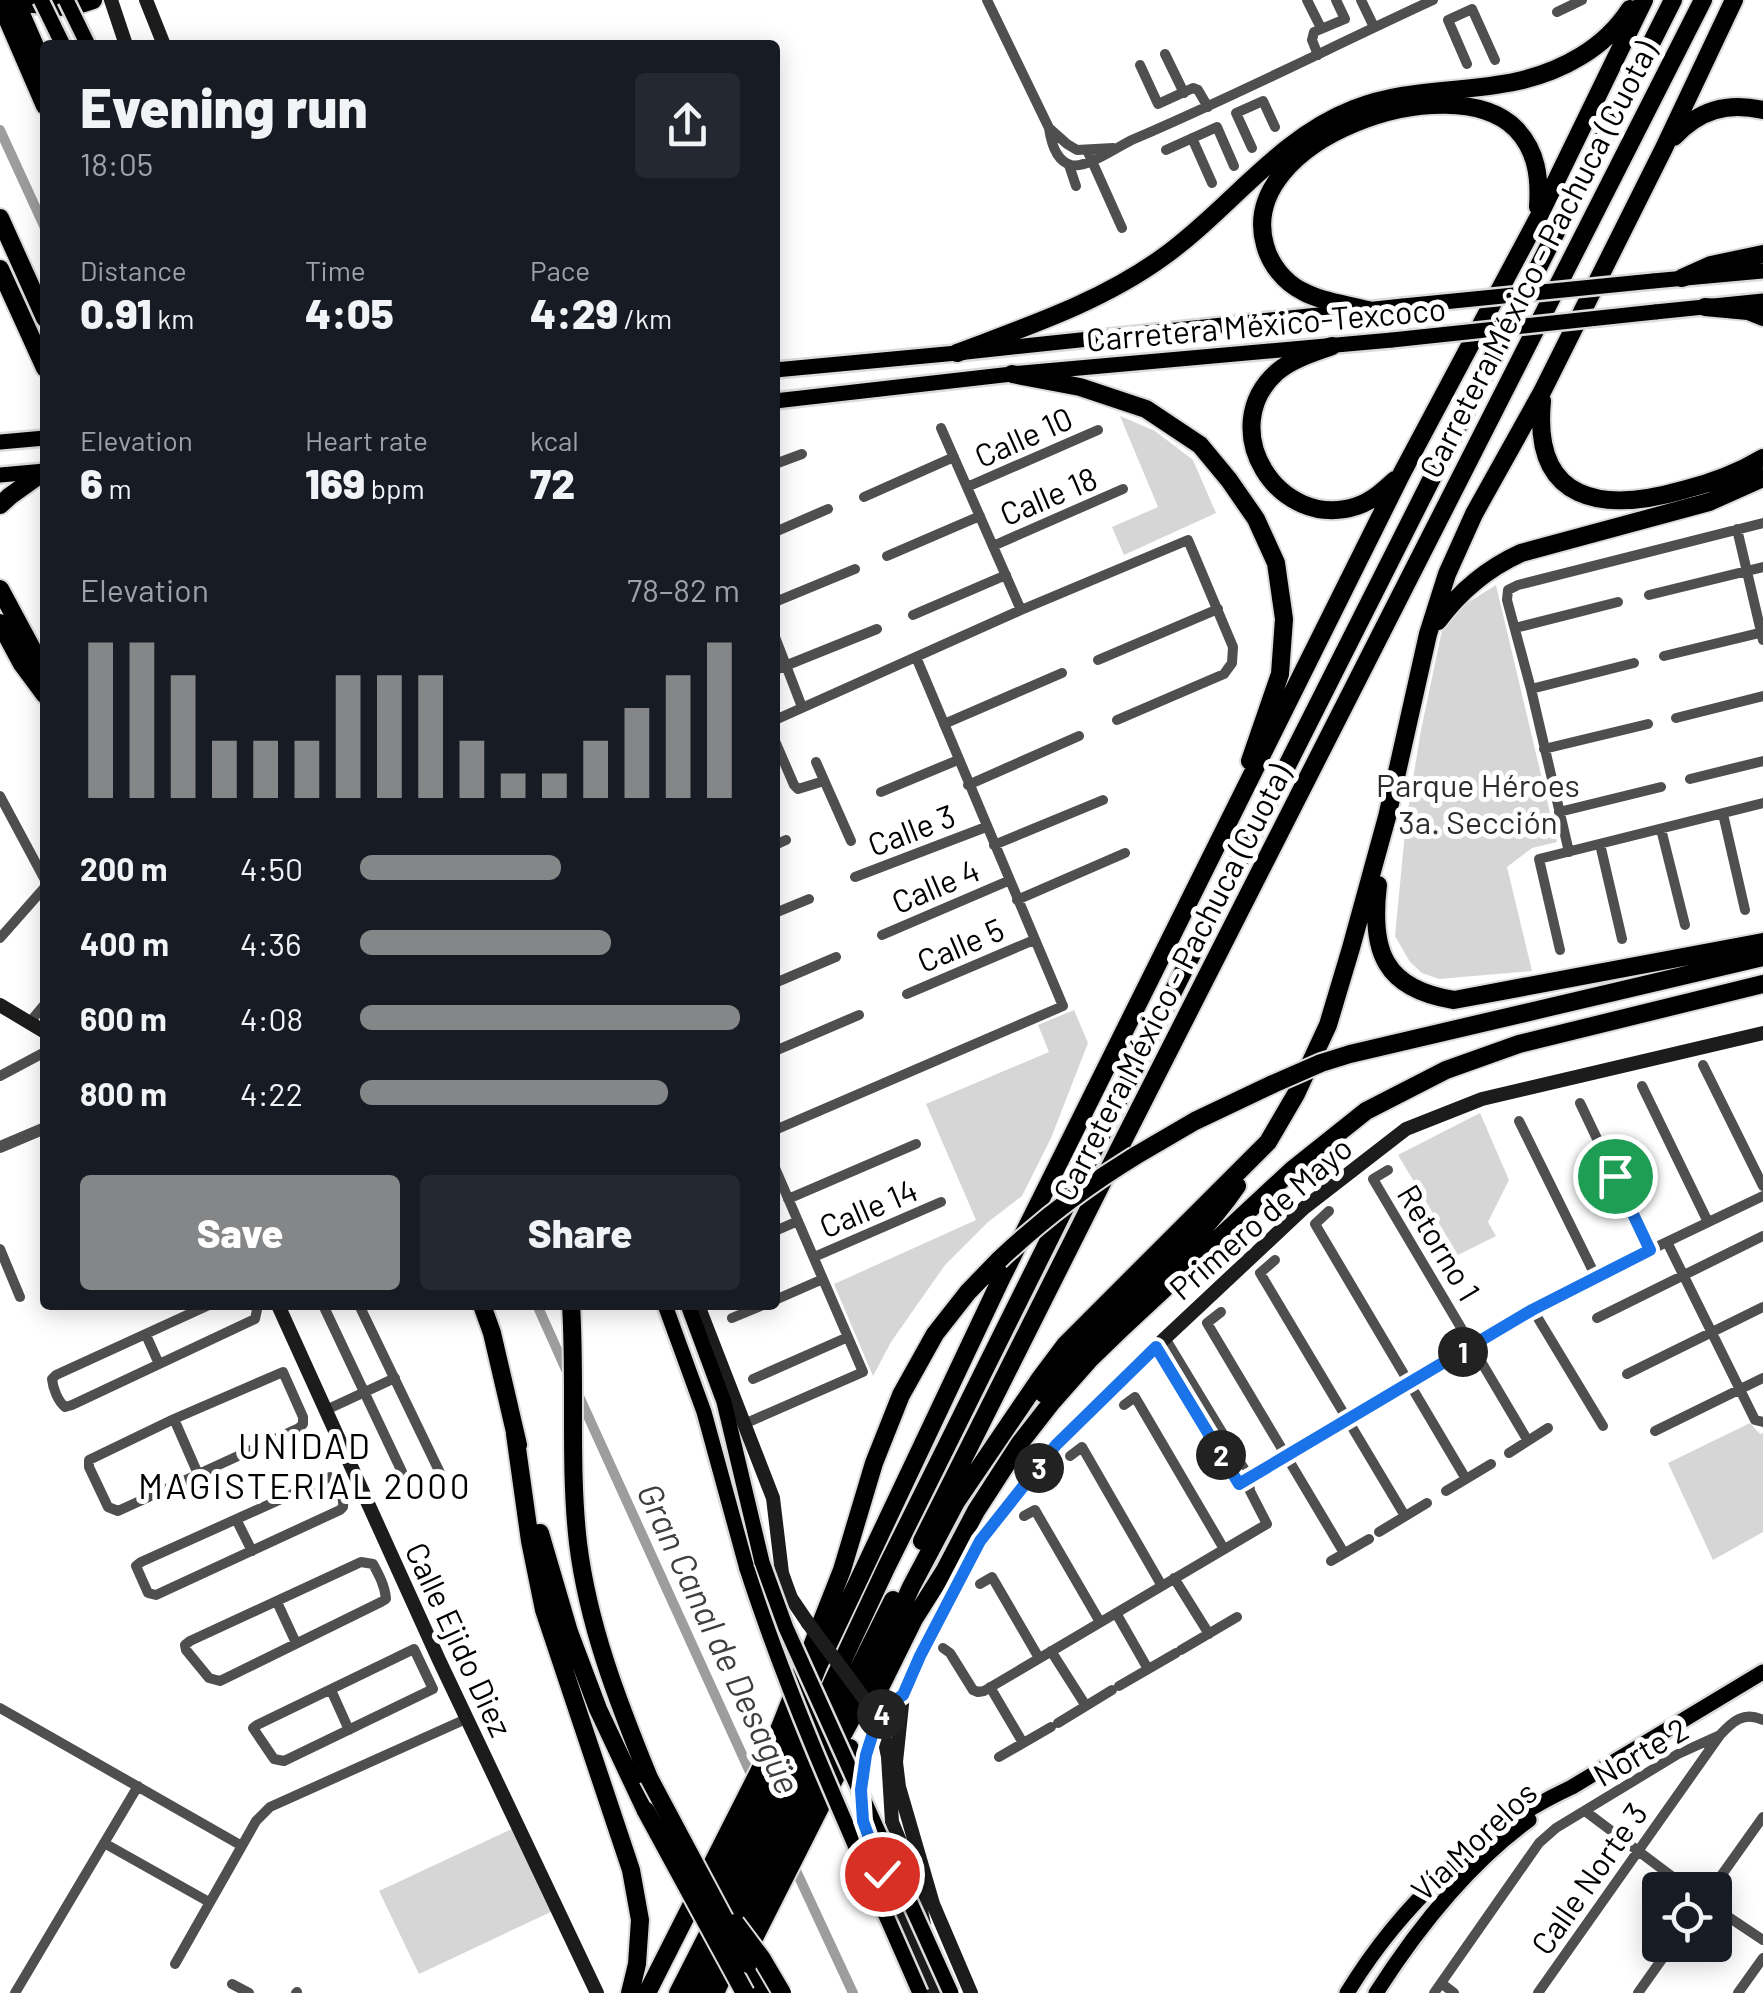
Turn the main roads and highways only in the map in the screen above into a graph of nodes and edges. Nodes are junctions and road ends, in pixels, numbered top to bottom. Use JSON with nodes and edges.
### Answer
{"nodes":[{"id":1,"x":14,"y":0,"type":"edge"},
{"id":2,"x":23,"y":0,"type":"edge"},
{"id":3,"x":94,"y":0,"type":"edge"},
{"id":4,"x":112,"y":0,"type":"edge"},
{"id":5,"x":146,"y":0,"type":"edge"},
{"id":6,"x":1635,"y":0,"type":"edge"},
{"id":7,"x":1644,"y":0,"type":"edge"},
{"id":8,"x":1674,"y":0,"type":"edge"},
{"id":9,"x":1703,"y":0,"type":"edge"},
{"id":10,"x":1734,"y":0,"type":"edge"},
{"id":11,"x":0,"y":2,"type":"edge"},
{"id":12,"x":58,"y":2,"type":"edge"},
{"id":13,"x":62,"y":40,"type":"edge"},
{"id":14,"x":85,"y":40,"type":"edge"},
{"id":15,"x":124,"y":40,"type":"edge"},
{"id":16,"x":162,"y":40,"type":"edge"},
{"id":17,"x":40,"y":58,"type":"edge"},
{"id":18,"x":40,"y":94,"type":"edge"},
{"id":19,"x":1763,"y":110,"type":"edge"},
{"id":20,"x":1664,"y":148,"type":"junction"},
{"id":21,"x":0,"y":218,"type":"edge"},
{"id":22,"x":1538,"y":218,"type":"junction"},
{"id":23,"x":1763,"y":254,"type":"edge"},
{"id":24,"x":1763,"y":271,"type":"edge"},
{"id":25,"x":2,"y":278,"type":"edge"},
{"id":26,"x":1682,"y":278,"type":"junction"},
{"id":27,"x":1763,"y":301,"type":"edge"},
{"id":28,"x":40,"y":307,"type":"edge"},
{"id":29,"x":1704,"y":307,"type":"junction"},
{"id":30,"x":1368,"y":310,"type":"junction"},
{"id":31,"x":1763,"y":317,"type":"edge"},
{"id":32,"x":1332,"y":346,"type":"junction"},
{"id":33,"x":957,"y":353,"type":"junction"},
{"id":34,"x":40,"y":358,"type":"edge"},
{"id":35,"x":780,"y":370,"type":"edge"},
{"id":36,"x":1012,"y":374,"type":"junction"},
{"id":37,"x":1542,"y":392,"type":"junction"},
{"id":38,"x":780,"y":400,"type":"edge"},
{"id":39,"x":40,"y":438,"type":"edge"},
{"id":40,"x":0,"y":442,"type":"edge"},
{"id":41,"x":1763,"y":458,"type":"edge"},
{"id":42,"x":40,"y":471,"type":"edge"},
{"id":43,"x":1402,"y":474,"type":"junction"},
{"id":44,"x":0,"y":475,"type":"edge"},
{"id":45,"x":40,"y":475,"type":"edge"},
{"id":46,"x":1763,"y":478,"type":"edge"},
{"id":47,"x":0,"y":506,"type":"edge"},
{"id":48,"x":0,"y":589,"type":"edge"},
{"id":49,"x":0,"y":623,"type":"edge"},
{"id":50,"x":1428,"y":634,"type":"junction"},
{"id":51,"x":40,"y":662,"type":"edge"},
{"id":52,"x":40,"y":689,"type":"edge"},
{"id":53,"x":1387,"y":817,"type":"junction"},
{"id":54,"x":1225,"y":832,"type":"junction"},
{"id":55,"x":1763,"y":942,"type":"edge"},
{"id":56,"x":1763,"y":956,"type":"edge"},
{"id":57,"x":1763,"y":984,"type":"edge"},
{"id":58,"x":0,"y":1005,"type":"edge"},
{"id":59,"x":40,"y":1029,"type":"edge"},
{"id":60,"x":1763,"y":1032,"type":"edge"},
{"id":61,"x":1266,"y":1143,"type":"junction"},
{"id":62,"x":280,"y":1310,"type":"edge"},
{"id":63,"x":484,"y":1310,"type":"edge"},
{"id":64,"x":571,"y":1310,"type":"edge"},
{"id":65,"x":667,"y":1310,"type":"edge"},
{"id":66,"x":690,"y":1310,"type":"edge"},
{"id":67,"x":700,"y":1310,"type":"edge"},
{"id":68,"x":516,"y":1434,"type":"junction"},
{"id":69,"x":914,"y":1619,"type":"junction"},
{"id":70,"x":1763,"y":1672,"type":"edge"},
{"id":71,"x":903,"y":1695,"type":"junction"},
{"id":72,"x":782,"y":1756,"type":"junction"},
{"id":73,"x":853,"y":1778,"type":"junction"},
{"id":74,"x":1572,"y":1787,"type":"junction"},
{"id":75,"x":805,"y":1806,"type":"junction"},
{"id":76,"x":761,"y":1847,"type":"junction"},
{"id":77,"x":700,"y":1875,"type":"junction"},
{"id":78,"x":914,"y":1876,"type":"junction"},
{"id":79,"x":933,"y":1904,"type":"junction"},
{"id":80,"x":597,"y":1993,"type":"edge"},
{"id":81,"x":630,"y":1993,"type":"edge"},
{"id":82,"x":647,"y":1993,"type":"edge"},
{"id":83,"x":666,"y":1993,"type":"edge"},
{"id":84,"x":678,"y":1993,"type":"edge"},
{"id":85,"x":697,"y":1993,"type":"edge"},
{"id":86,"x":715,"y":1993,"type":"edge"},
{"id":87,"x":726,"y":1993,"type":"edge"},
{"id":88,"x":745,"y":1993,"type":"edge"},
{"id":89,"x":763,"y":1993,"type":"edge"},
{"id":90,"x":782,"y":1993,"type":"edge"},
{"id":91,"x":920,"y":1993,"type":"edge"},
{"id":92,"x":935,"y":1993,"type":"edge"},
{"id":93,"x":947,"y":1993,"type":"edge"},
{"id":94,"x":962,"y":1993,"type":"edge"},
{"id":95,"x":971,"y":1993,"type":"edge"},
{"id":96,"x":1347,"y":1993,"type":"edge"},
{"id":97,"x":1376,"y":1993,"type":"edge"}],
"edges":[{"from":1,"to":17,"type":"highway"},
{"from":2,"to":12,"type":"highway"},
{"from":3,"to":12,"type":"highway"},
{"from":4,"to":15,"type":"main road"},
{"from":5,"to":16,"type":"main road"},
{"from":6,"to":33,"type":"highway"},
{"from":7,"to":22,"type":"highway"},
{"from":8,"to":72,"type":"highway","name":"Carretera México - Pachuca (Cuota)"},
{"from":9,"to":75,"type":"highway","name":"Carretera México - Pachuca (Cuota)"},
{"from":10,"to":20,"type":"highway"},
{"from":11,"to":18,"type":"highway"},
{"from":12,"to":13,"type":"main road","bridge":true},
{"from":12,"to":14,"type":"main road","bridge":true},
{"from":19,"to":20,"type":"highway"},
{"from":20,"to":37,"type":"highway"},
{"from":21,"to":28,"type":"highway"},
{"from":22,"to":30,"type":"highway"},
{"from":22,"to":43,"type":"highway"},
{"from":23,"to":26,"type":"highway"},
{"from":24,"to":26,"type":"main road","name":"Carretera México-Texcoco"},
{"from":25,"to":34,"type":"highway"},
{"from":26,"to":30,"type":"main road","name":"Carretera México-Texcoco","bridge":true},
{"from":27,"to":29,"type":"main road","name":"Carretera México-Texcoco"},
{"from":29,"to":31,"type":"highway"},
{"from":29,"to":32,"type":"main road","name":"Carretera México-Texcoco","bridge":true},
{"from":30,"to":33,"type":"main road","name":"Carretera México-Texcoco"},
{"from":32,"to":36,"type":"main road","name":"Carretera México-Texcoco"},
{"from":32,"to":43,"type":"highway"},
{"from":33,"to":35,"type":"main road","name":"Carretera México-Texcoco"},
{"from":36,"to":38,"type":"main road","name":"Carretera México-Texcoco"},
{"from":36,"to":54,"type":"highway"},
{"from":37,"to":41,"type":"highway"},
{"from":37,"to":50,"type":"highway"},
{"from":39,"to":40,"type":"main road"},
{"from":42,"to":44,"type":"main road"},
{"from":43,"to":54,"type":"highway"},
{"from":45,"to":47,"type":"highway"},
{"from":46,"to":50,"type":"highway"},
{"from":48,"to":51,"type":"highway"},
{"from":49,"to":52,"type":"highway"},
{"from":50,"to":53,"type":"highway"},
{"from":53,"to":55,"type":"highway"},
{"from":53,"to":61,"type":"highway"},
{"from":54,"to":72,"type":"highway"},
{"from":56,"to":72,"type":"highway","bridge":true},
{"from":57,"to":69,"type":"highway"},
{"from":58,"to":59,"type":"main road"},
{"from":60,"to":71,"type":"main road","name":"Primero de Mayo"},
{"from":61,"to":69,"type":"highway"},
{"from":61,"to":75,"type":"highway"},
{"from":62,"to":80,"type":"main road","name":"Calle Ejido Diez"},
{"from":63,"to":68,"type":"highway"},
{"from":64,"to":77,"type":"highway","bridge":true},
{"from":65,"to":91,"type":"main road","bridge":true},
{"from":66,"to":73,"type":"main road","bridge":true},
{"from":67,"to":78,"type":"main road","bridge":true},
{"from":68,"to":81,"type":"highway"},
{"from":68,"to":88,"type":"highway","bridge":true},
{"from":69,"to":75,"type":"highway"},
{"from":70,"to":74,"type":"main road"},
{"from":71,"to":79,"type":"main road","name":"Primero de Mayo"},
{"from":71,"to":92,"type":"main road","name":"Primero de Mayo"},
{"from":72,"to":76,"type":"highway","name":"Carretera México - Pachuca (Cuota)"},
{"from":72,"to":76,"type":"highway"},
{"from":73,"to":93,"type":"main road","bridge":true},
{"from":73,"to":94,"type":"main road","bridge":true},
{"from":74,"to":96,"type":"main road","name":"Vía Morelos"},
{"from":74,"to":97,"type":"main road","name":"Vía Morelos"},
{"from":75,"to":76,"type":"highway","name":"Carretera México - Pachuca (Cuota)"},
{"from":75,"to":76,"type":"highway"},
{"from":76,"to":82,"type":"highway"},
{"from":76,"to":83,"type":"highway"},
{"from":76,"to":84,"type":"highway","name":"Carretera México - Pachuca (Cuota)"},
{"from":76,"to":85,"type":"highway","name":"Carretera México - Pachuca (Cuota)"},
{"from":76,"to":86,"type":"highway"},
{"from":76,"to":87,"type":"highway"},
{"from":77,"to":89,"type":"highway","bridge":true},
{"from":77,"to":90,"type":"highway","bridge":true},
{"from":78,"to":79,"type":"main road"},
{"from":78,"to":93,"type":"main road"},
{"from":79,"to":95,"type":"main road","name":"Primero de Mayo"}]}
